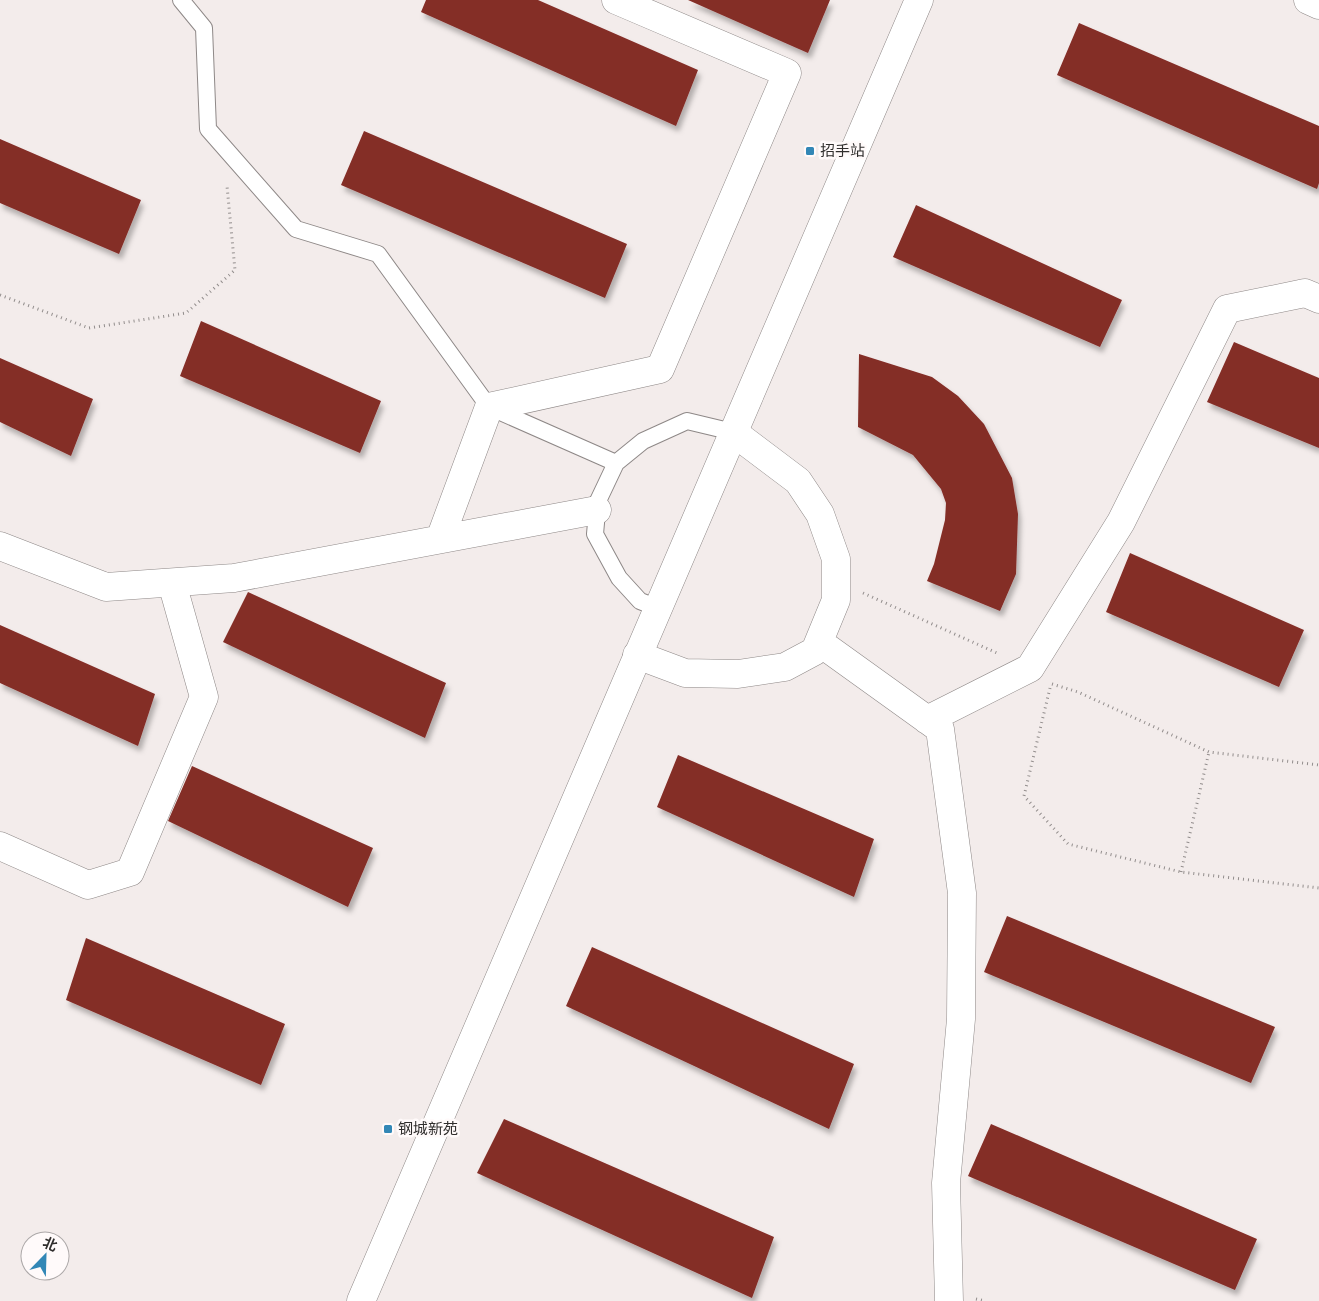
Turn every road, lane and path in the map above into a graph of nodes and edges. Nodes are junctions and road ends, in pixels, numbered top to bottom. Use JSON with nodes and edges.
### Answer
{"nodes":[{"id":1,"x":181,"y":0,"type":"edge"},
{"id":2,"x":616,"y":0,"type":"edge"},
{"id":3,"x":918,"y":0,"type":"edge"},
{"id":4,"x":1308,"y":0,"type":"edge"},
{"id":5,"x":1319,"y":5,"type":"edge"},
{"id":6,"x":223,"y":146,"type":"junction"},
{"id":7,"x":0,"y":294,"type":"edge"},
{"id":8,"x":1319,"y":299,"type":"edge"},
{"id":9,"x":488,"y":407,"type":"junction"},
{"id":10,"x":733,"y":432,"type":"junction"},
{"id":11,"x":616,"y":463,"type":"junction"},
{"id":12,"x":597,"y":510,"type":"junction"},
{"id":13,"x":440,"y":539,"type":"junction"},
{"id":14,"x":0,"y":546,"type":"edge"},
{"id":15,"x":836,"y":581,"type":"junction"},
{"id":16,"x":172,"y":582,"type":"junction"},
{"id":17,"x":658,"y":608,"type":"junction"},
{"id":18,"x":819,"y":642,"type":"junction"},
{"id":19,"x":637,"y":656,"type":"junction"},
{"id":20,"x":1030,"y":668,"type":"junction"},
{"id":21,"x":927,"y":720,"type":"junction"},
{"id":22,"x":1209,"y":752,"type":"junction"},
{"id":23,"x":1319,"y":765,"type":"edge"},
{"id":24,"x":0,"y":846,"type":"edge"},
{"id":25,"x":1181,"y":872,"type":"junction"},
{"id":26,"x":1319,"y":888,"type":"edge"},
{"id":27,"x":361,"y":1301,"type":"edge"},
{"id":28,"x":949,"y":1301,"type":"edge"}],
"edges":[{"from":1,"to":6,"type":"lane"},
{"from":2,"to":9,"type":"street"},
{"from":3,"to":10,"type":"street"},
{"from":4,"to":5,"type":"street"},
{"from":6,"to":7,"type":"path"},
{"from":6,"to":9,"type":"lane"},
{"from":8,"to":20,"type":"street"},
{"from":9,"to":11,"type":"lane"},
{"from":9,"to":13,"type":"street"},
{"from":10,"to":11,"type":"lane"},
{"from":10,"to":15,"type":"street"},
{"from":10,"to":17,"type":"street"},
{"from":11,"to":12,"type":"lane"},
{"from":12,"to":13,"type":"street"},
{"from":12,"to":17,"type":"lane"},
{"from":13,"to":16,"type":"street"},
{"from":14,"to":16,"type":"street"},
{"from":15,"to":18,"type":"street"},
{"from":15,"to":20,"type":"path"},
{"from":16,"to":24,"type":"street"},
{"from":17,"to":19,"type":"street"},
{"from":18,"to":19,"type":"street"},
{"from":18,"to":21,"type":"street"},
{"from":19,"to":27,"type":"street"},
{"from":20,"to":21,"type":"street"},
{"from":21,"to":28,"type":"street"},
{"from":22,"to":23,"type":"path"},
{"from":22,"to":25,"type":"path"},
{"from":22,"to":25,"type":"path"},
{"from":25,"to":26,"type":"path"}]}
